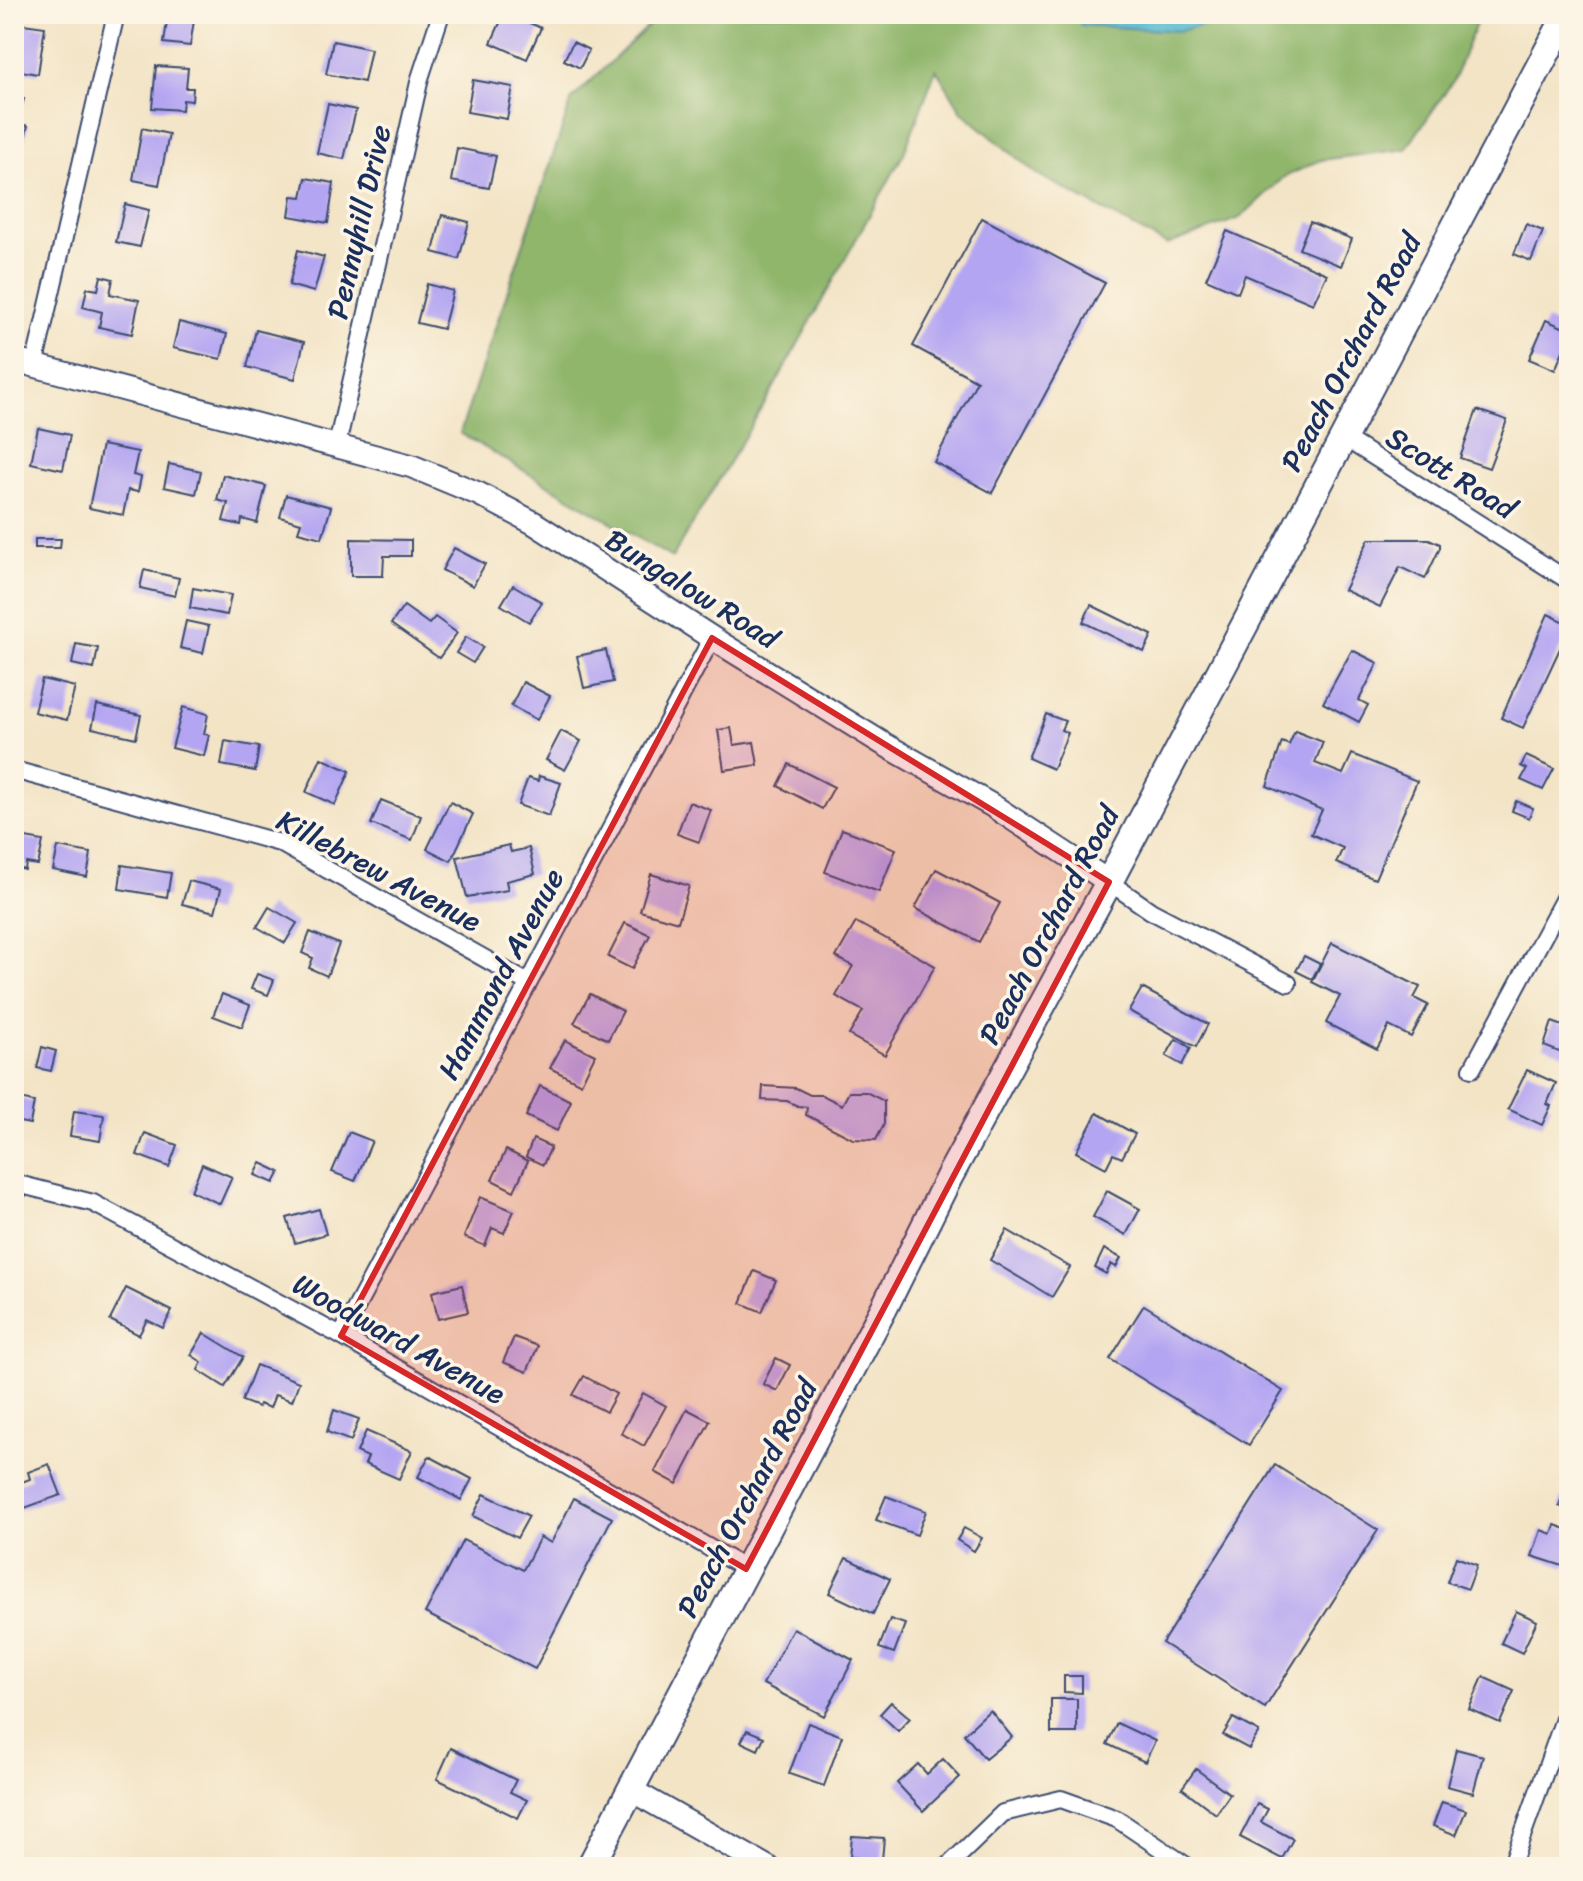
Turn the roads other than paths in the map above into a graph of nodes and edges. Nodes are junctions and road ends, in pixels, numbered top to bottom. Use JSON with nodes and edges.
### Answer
{"nodes":[{"id":1,"x":116,"y":14,"type":"edge"},
{"id":2,"x":441,"y":14,"type":"edge"},
{"id":3,"x":1564,"y":19,"type":"edge"},
{"id":4,"x":24,"y":363,"type":"edge"},
{"id":5,"x":1343,"y":437,"type":"junction"},
{"id":6,"x":337,"y":445,"type":"junction"},
{"id":7,"x":1569,"y":581,"type":"edge"},
{"id":8,"x":712,"y":638,"type":"junction"},
{"id":9,"x":14,"y":770,"type":"edge"},
{"id":10,"x":1109,"y":882,"type":"junction"},
{"id":11,"x":1569,"y":889,"type":"edge"},
{"id":12,"x":528,"y":983,"type":"junction"},
{"id":13,"x":1288,"y":983,"type":"dead end"},
{"id":14,"x":1472,"y":1069,"type":"dead end"},
{"id":15,"x":14,"y":1183,"type":"edge"},
{"id":16,"x":341,"y":1336,"type":"junction"},
{"id":17,"x":746,"y":1569,"type":"junction"},
{"id":18,"x":1569,"y":1705,"type":"edge"},
{"id":19,"x":631,"y":1790,"type":"junction"},
{"id":20,"x":590,"y":1867,"type":"edge"},
{"id":21,"x":767,"y":1867,"type":"edge"},
{"id":22,"x":947,"y":1867,"type":"edge"},
{"id":23,"x":1188,"y":1867,"type":"edge"},
{"id":24,"x":1511,"y":1867,"type":"edge"}],
"edges":[{"from":1,"to":4,"type":"street"},
{"from":2,"to":6,"type":"street","name":"Pennyhill Drive"},
{"from":3,"to":5,"type":"main road","name":"Peach Orchard Road"},
{"from":4,"to":6,"type":"street","name":"Bungalow Road"},
{"from":5,"to":7,"type":"street","name":"Scott Road"},
{"from":5,"to":10,"type":"main road","name":"Peach Orchard Road"},
{"from":6,"to":8,"type":"street","name":"Bungalow Road"},
{"from":8,"to":10,"type":"street","name":"Bungalow Road"},
{"from":8,"to":12,"type":"street","name":"Hammond Avenue"},
{"from":9,"to":12,"type":"street","name":"Killebrew Avenue"},
{"from":10,"to":13,"type":"street","name":"Bungalow Road"},
{"from":10,"to":17,"type":"main road","name":"Peach Orchard Road"},
{"from":11,"to":14,"type":"street"},
{"from":12,"to":16,"type":"street","name":"Hammond Avenue"},
{"from":15,"to":16,"type":"street","name":"Woodward Avenue"},
{"from":16,"to":17,"type":"street","name":"Woodward Avenue"},
{"from":17,"to":19,"type":"main road","name":"Peach Orchard Road"},
{"from":18,"to":24,"type":"street"},
{"from":19,"to":20,"type":"main road","name":"Peach Orchard Road"},
{"from":19,"to":21,"type":"street"},
{"from":22,"to":23,"type":"street"}]}
